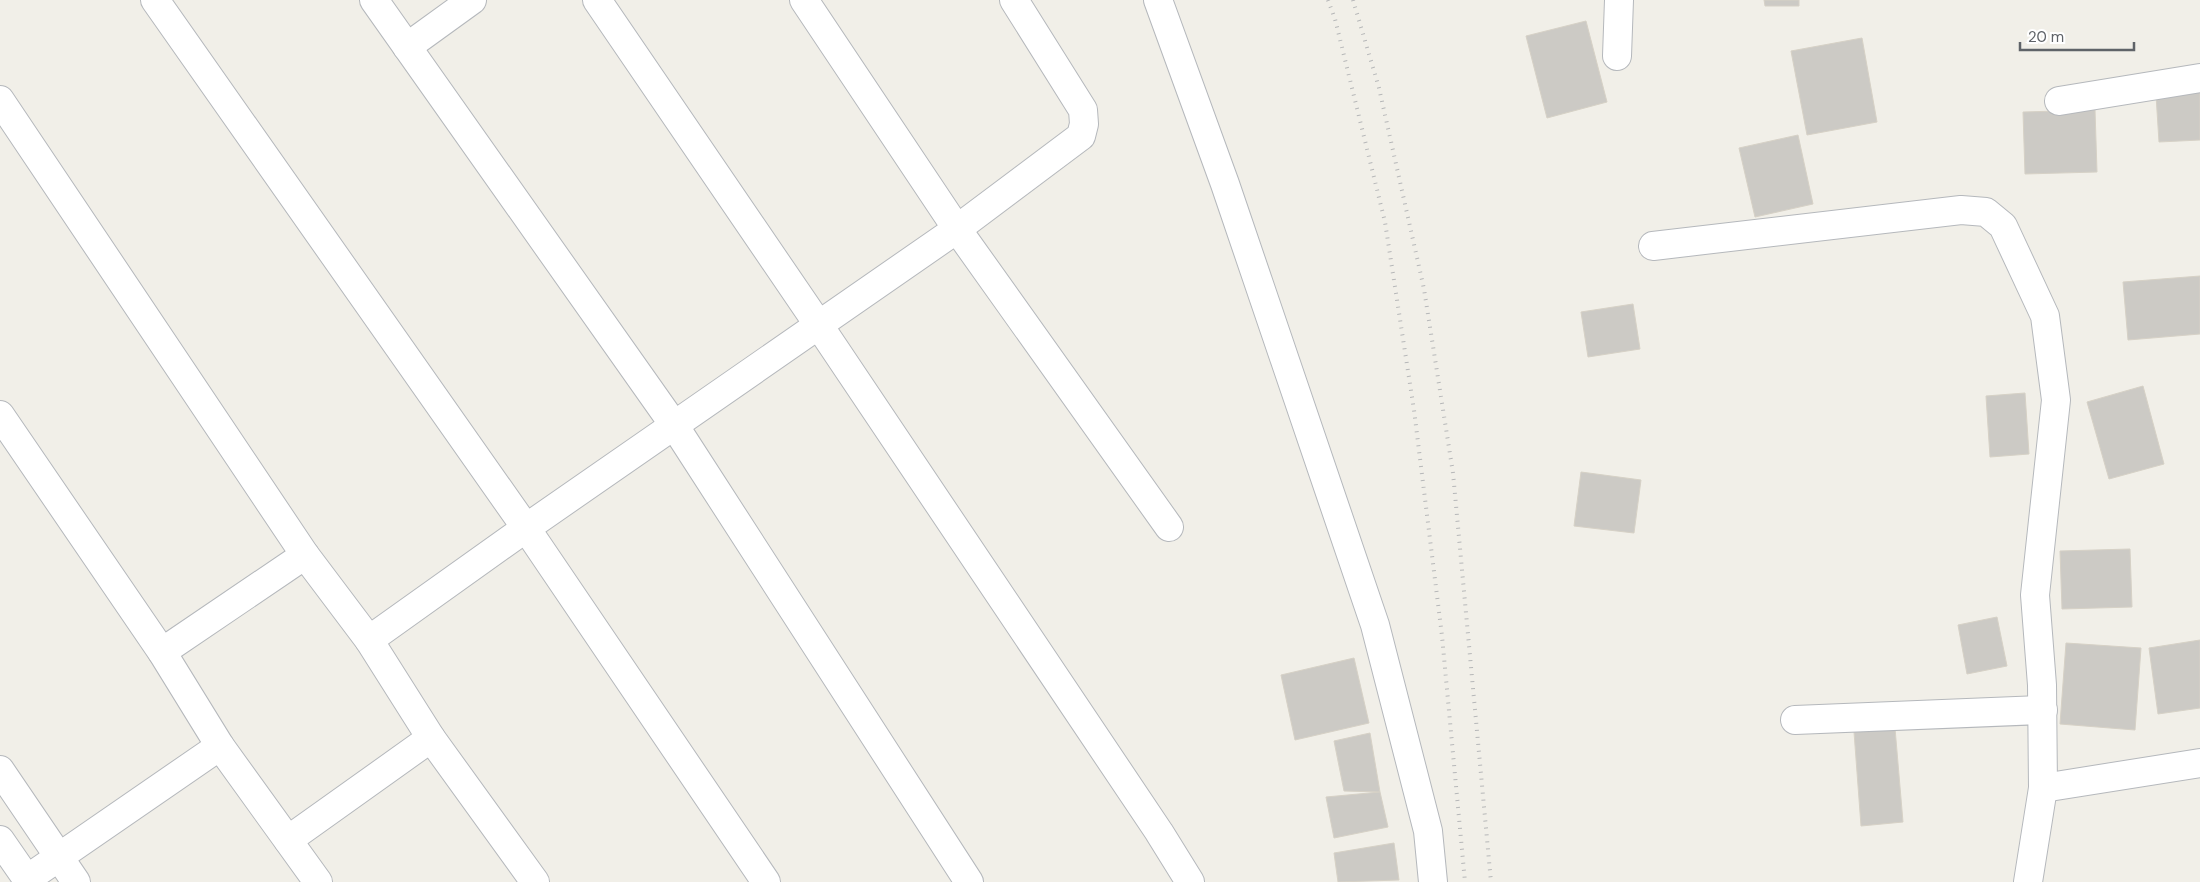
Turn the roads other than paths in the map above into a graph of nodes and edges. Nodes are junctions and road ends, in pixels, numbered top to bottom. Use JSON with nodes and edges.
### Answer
{"nodes":[{"id":1,"x":155,"y":0,"type":"edge"},
{"id":2,"x":374,"y":0,"type":"edge"},
{"id":3,"x":472,"y":0,"type":"edge"},
{"id":4,"x":597,"y":0,"type":"edge"},
{"id":5,"x":804,"y":0,"type":"edge"},
{"id":6,"x":1014,"y":0,"type":"edge"},
{"id":7,"x":1158,"y":0,"type":"edge"},
{"id":8,"x":1619,"y":0,"type":"edge"},
{"id":9,"x":407,"y":47,"type":"junction"},
{"id":10,"x":1617,"y":56,"type":"dead end"},
{"id":11,"x":2200,"y":78,"type":"edge"},
{"id":12,"x":0,"y":100,"type":"edge"},
{"id":13,"x":2059,"y":101,"type":"dead end"},
{"id":14,"x":957,"y":229,"type":"junction"},
{"id":15,"x":1653,"y":246,"type":"dead end"},
{"id":16,"x":818,"y":324,"type":"junction"},
{"id":17,"x":0,"y":415,"type":"edge"},
{"id":18,"x":674,"y":425,"type":"junction"},
{"id":19,"x":1169,"y":527,"type":"dead end"},
{"id":20,"x":526,"y":528,"type":"junction"},
{"id":21,"x":305,"y":555,"type":"junction"},
{"id":22,"x":370,"y":640,"type":"junction"},
{"id":23,"x":162,"y":652,"type":"junction"},
{"id":24,"x":2043,"y":710,"type":"junction"},
{"id":25,"x":1795,"y":720,"type":"dead end"},
{"id":26,"x":431,"y":738,"type":"junction"},
{"id":27,"x":220,"y":746,"type":"junction"},
{"id":28,"x":2200,"y":763,"type":"edge"},
{"id":29,"x":0,"y":770,"type":"edge"},
{"id":30,"x":2043,"y":788,"type":"junction"},
{"id":31,"x":0,"y":840,"type":"edge"},
{"id":32,"x":288,"y":840,"type":"junction"},
{"id":33,"x":58,"y":855,"type":"junction"},
{"id":34,"x":28,"y":880,"type":"edge"},
{"id":35,"x":76,"y":882,"type":"edge"},
{"id":36,"x":318,"y":882,"type":"edge"},
{"id":37,"x":535,"y":882,"type":"edge"},
{"id":38,"x":766,"y":882,"type":"edge"},
{"id":39,"x":969,"y":882,"type":"edge"},
{"id":40,"x":1190,"y":882,"type":"edge"},
{"id":41,"x":1433,"y":882,"type":"edge"},
{"id":42,"x":2028,"y":882,"type":"edge"}],
"edges":[{"from":1,"to":20,"type":"street"},
{"from":2,"to":9,"type":"street"},
{"from":3,"to":9,"type":"street"},
{"from":4,"to":16,"type":"street"},
{"from":5,"to":14,"type":"street"},
{"from":6,"to":14,"type":"street"},
{"from":7,"to":41,"type":"street"},
{"from":8,"to":10,"type":"street"},
{"from":9,"to":18,"type":"street"},
{"from":11,"to":13,"type":"street"},
{"from":12,"to":21,"type":"street"},
{"from":14,"to":16,"type":"street"},
{"from":14,"to":19,"type":"street"},
{"from":15,"to":24,"type":"street"},
{"from":16,"to":18,"type":"street"},
{"from":16,"to":40,"type":"street"},
{"from":17,"to":23,"type":"street"},
{"from":18,"to":20,"type":"street"},
{"from":18,"to":39,"type":"street"},
{"from":20,"to":22,"type":"street"},
{"from":20,"to":38,"type":"street"},
{"from":21,"to":22,"type":"street"},
{"from":21,"to":23,"type":"street"},
{"from":22,"to":26,"type":"street"},
{"from":23,"to":27,"type":"street"},
{"from":24,"to":25,"type":"street"},
{"from":24,"to":30,"type":"street"},
{"from":26,"to":32,"type":"street"},
{"from":26,"to":37,"type":"street"},
{"from":27,"to":32,"type":"street"},
{"from":27,"to":33,"type":"street"},
{"from":28,"to":30,"type":"street"},
{"from":29,"to":33,"type":"street"},
{"from":30,"to":42,"type":"street"},
{"from":31,"to":34,"type":"street"},
{"from":32,"to":36,"type":"street"},
{"from":33,"to":34,"type":"street"},
{"from":33,"to":35,"type":"street"}]}
